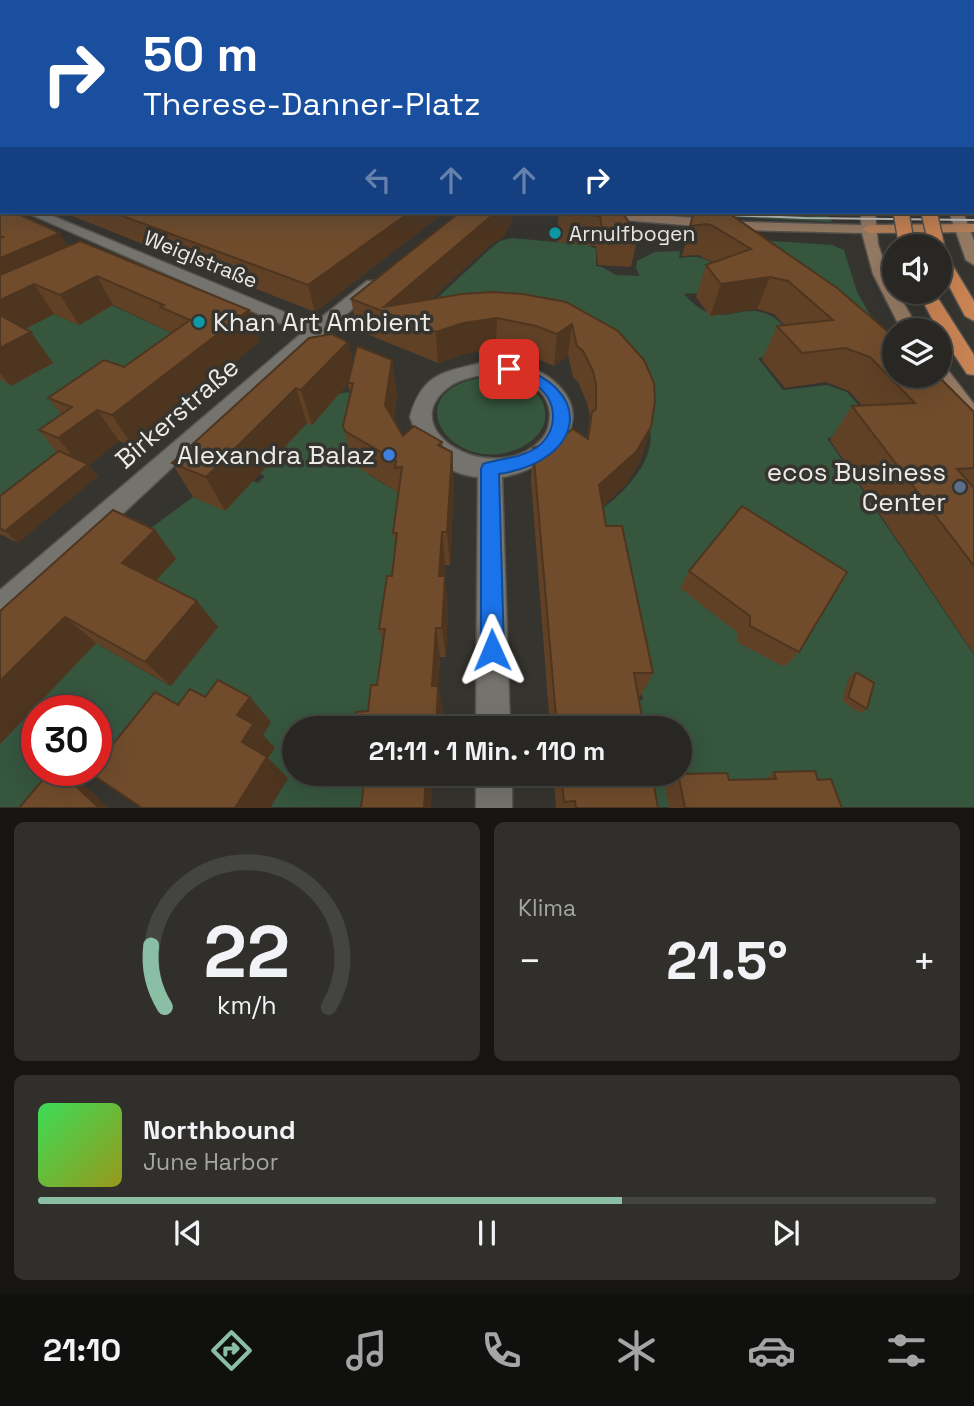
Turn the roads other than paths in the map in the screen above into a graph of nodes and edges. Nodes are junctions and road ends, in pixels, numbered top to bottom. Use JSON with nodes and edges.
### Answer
{"nodes":[{"id":1,"x":37,"y":214,"type":"edge"},
{"id":2,"x":599,"y":214,"type":"edge"},
{"id":3,"x":901,"y":214,"type":"edge"},
{"id":4,"x":929,"y":214,"type":"edge"},
{"id":5,"x":958,"y":214,"type":"edge"},
{"id":6,"x":868,"y":220,"type":"edge"},
{"id":7,"x":969,"y":229,"type":"edge"},
{"id":8,"x":905,"y":234,"type":"edge"},
{"id":9,"x":934,"y":234,"type":"edge"},
{"id":10,"x":119,"y":250,"type":"junction"},
{"id":11,"x":100,"y":259,"type":"edge"},
{"id":12,"x":974,"y":260,"type":"edge"},
{"id":13,"x":393,"y":268,"type":"edge"},
{"id":14,"x":952,"y":277,"type":"edge"},
{"id":15,"x":933,"y":304,"type":"edge"},
{"id":16,"x":974,"y":316,"type":"edge"},
{"id":17,"x":904,"y":318,"type":"edge"},
{"id":18,"x":314,"y":331,"type":"junction"},
{"id":19,"x":974,"y":369,"type":"edge"},
{"id":20,"x":951,"y":388,"type":"edge"},
{"id":21,"x":974,"y":419,"type":"edge"},
{"id":22,"x":490,"y":469,"type":"junction"},
{"id":23,"x":0,"y":609,"type":"edge"},
{"id":24,"x":493,"y":716,"type":"edge"},
{"id":25,"x":494,"y":786,"type":"edge"},
{"id":26,"x":494,"y":807,"type":"edge"}],
"edges":[{"from":1,"to":10,"type":"street","name":"Weiglstraße"},
{"from":2,"to":6,"type":"main road"},
{"from":3,"to":8,"type":"highway","bridge":true},
{"from":4,"to":9,"type":"highway","bridge":true},
{"from":5,"to":7,"type":"main road"},
{"from":6,"to":7,"type":"main road"},
{"from":6,"to":17,"type":"main road"},
{"from":7,"to":12,"type":"main road"},
{"from":10,"to":11,"type":"street"},
{"from":10,"to":18,"type":"street","name":"Weiglstraße"},
{"from":13,"to":18,"type":"street","name":"Birkerstraße"},
{"from":14,"to":16,"type":"highway"},
{"from":15,"to":19,"type":"highway"},
{"from":18,"to":23,"type":"street","name":"Birkerstraße"},
{"from":20,"to":21,"type":"main road"},
{"from":22,"to":22,"type":"street"},
{"from":22,"to":24,"type":"street"},
{"from":25,"to":26,"type":"street"}]}
